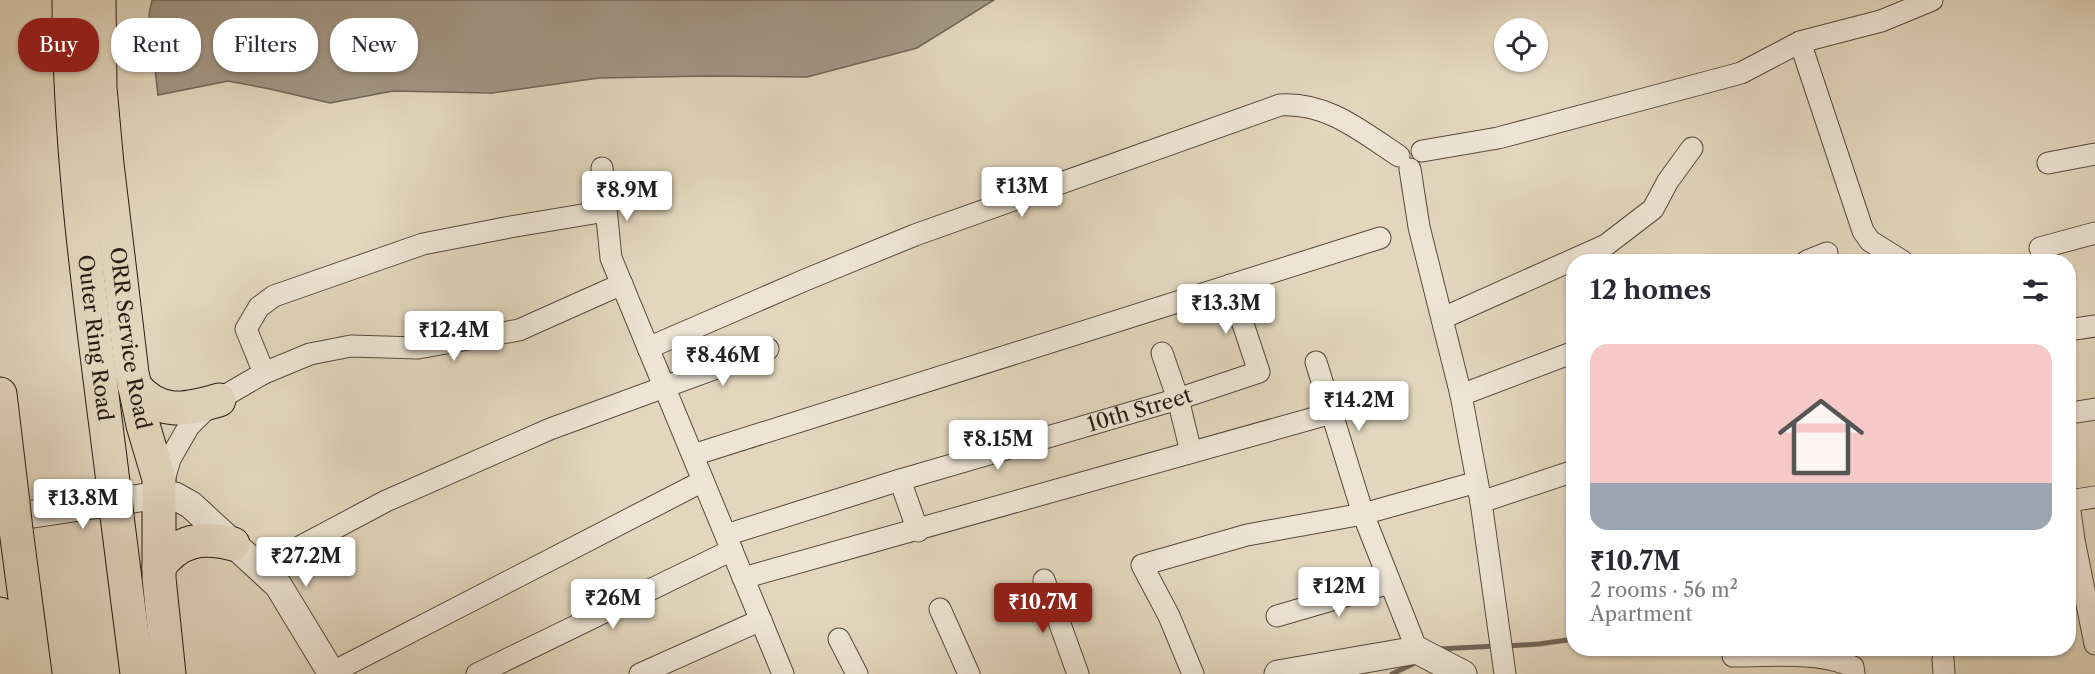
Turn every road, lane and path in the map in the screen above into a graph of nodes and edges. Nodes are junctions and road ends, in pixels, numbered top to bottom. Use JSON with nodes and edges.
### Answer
{"nodes":[{"id":1,"x":69,"y":0,"type":"edge"},
{"id":2,"x":99,"y":0,"type":"edge"},
{"id":3,"x":1932,"y":0,"type":"edge"},
{"id":4,"x":1800,"y":42,"type":"junction"},
{"id":5,"x":1692,"y":148,"type":"dead end"},
{"id":6,"x":2095,"y":154,"type":"edge"},
{"id":7,"x":1404,"y":162,"type":"junction"},
{"id":8,"x":2048,"y":163,"type":"dead end"},
{"id":9,"x":603,"y":168,"type":"dead end"},
{"id":10,"x":606,"y":211,"type":"junction"},
{"id":11,"x":2095,"y":232,"type":"edge"},
{"id":12,"x":1380,"y":238,"type":"dead end"},
{"id":13,"x":2040,"y":248,"type":"dead end"},
{"id":14,"x":1586,"y":254,"type":"edge"},
{"id":15,"x":1891,"y":254,"type":"edge"},
{"id":16,"x":1566,"y":263,"type":"edge"},
{"id":17,"x":622,"y":284,"type":"junction"},
{"id":18,"x":1230,"y":285,"type":"junction"},
{"id":19,"x":1443,"y":318,"type":"junction"},
{"id":20,"x":2095,"y":326,"type":"edge"},
{"id":21,"x":2076,"y":329,"type":"edge"},
{"id":22,"x":648,"y":348,"type":"junction"},
{"id":23,"x":768,"y":349,"type":"dead end"},
{"id":24,"x":1162,"y":353,"type":"dead end"},
{"id":25,"x":1566,"y":355,"type":"edge"},
{"id":26,"x":1316,"y":362,"type":"dead end"},
{"id":27,"x":264,"y":373,"type":"junction"},
{"id":28,"x":134,"y":384,"type":"junction"},
{"id":29,"x":665,"y":387,"type":"junction"},
{"id":30,"x":0,"y":394,"type":"edge"},
{"id":31,"x":1461,"y":395,"type":"junction"},
{"id":32,"x":1178,"y":399,"type":"junction"},
{"id":33,"x":219,"y":400,"type":"junction"},
{"id":34,"x":1332,"y":413,"type":"junction"},
{"id":35,"x":1191,"y":452,"type":"junction"},
{"id":36,"x":693,"y":455,"type":"junction"},
{"id":37,"x":1566,"y":473,"type":"edge"},
{"id":38,"x":900,"y":480,"type":"junction"},
{"id":39,"x":704,"y":481,"type":"junction"},
{"id":40,"x":1479,"y":492,"type":"junction"},
{"id":41,"x":160,"y":495,"type":"junction"},
{"id":42,"x":2095,"y":497,"type":"edge"},
{"id":43,"x":2076,"y":498,"type":"edge"},
{"id":44,"x":1363,"y":514,"type":"junction"},
{"id":45,"x":10,"y":517,"type":"edge"},
{"id":46,"x":918,"y":531,"type":"junction"},
{"id":47,"x":729,"y":543,"type":"junction"},
{"id":48,"x":233,"y":544,"type":"junction"},
{"id":49,"x":159,"y":567,"type":"junction"},
{"id":50,"x":260,"y":568,"type":"junction"},
{"id":51,"x":743,"y":578,"type":"junction"},
{"id":52,"x":1044,"y":580,"type":"dead end"},
{"id":53,"x":1390,"y":583,"type":"junction"},
{"id":54,"x":2076,"y":593,"type":"edge"},
{"id":55,"x":940,"y":609,"type":"dead end"},
{"id":56,"x":0,"y":614,"type":"edge"},
{"id":57,"x":1277,"y":616,"type":"dead end"},
{"id":58,"x":761,"y":620,"type":"junction"},
{"id":59,"x":839,"y":639,"type":"dead end"},
{"id":60,"x":2095,"y":645,"type":"edge"},
{"id":61,"x":1733,"y":656,"type":"dead end"},
{"id":62,"x":1426,"y":658,"type":"edge"},
{"id":63,"x":1503,"y":668,"type":"edge"},
{"id":64,"x":332,"y":673,"type":"edge"},
{"id":65,"x":7,"y":674,"type":"edge"},
{"id":66,"x":35,"y":674,"type":"edge"},
{"id":67,"x":137,"y":674,"type":"edge"},
{"id":68,"x":169,"y":674,"type":"edge"},
{"id":69,"x":477,"y":674,"type":"edge"},
{"id":70,"x":640,"y":674,"type":"edge"},
{"id":71,"x":783,"y":674,"type":"edge"},
{"id":72,"x":857,"y":674,"type":"edge"},
{"id":73,"x":969,"y":674,"type":"edge"},
{"id":74,"x":1078,"y":674,"type":"edge"},
{"id":75,"x":1193,"y":674,"type":"edge"},
{"id":76,"x":1278,"y":674,"type":"edge"},
{"id":77,"x":1463,"y":674,"type":"edge"},
{"id":78,"x":1854,"y":674,"type":"edge"}],
"edges":[{"from":1,"to":67,"type":"main road","name":"Outer Ring Road"},
{"from":2,"to":28,"type":"main road","name":"ORR Service Road"},
{"from":3,"to":4,"type":"street"},
{"from":4,"to":7,"type":"street"},
{"from":4,"to":15,"type":"street"},
{"from":5,"to":14,"type":"street"},
{"from":6,"to":8,"type":"street"},
{"from":7,"to":19,"type":"street"},
{"from":7,"to":22,"type":"street"},
{"from":9,"to":10,"type":"street"},
{"from":10,"to":17,"type":"street"},
{"from":10,"to":27,"type":"street"},
{"from":11,"to":13,"type":"street"},
{"from":12,"to":18,"type":"street"},
{"from":16,"to":19,"type":"street"},
{"from":17,"to":22,"type":"street"},
{"from":17,"to":27,"type":"street"},
{"from":18,"to":32,"type":"street","name":"10th Street"},
{"from":18,"to":36,"type":"street"},
{"from":19,"to":31,"type":"street"},
{"from":20,"to":21,"type":"street"},
{"from":22,"to":29,"type":"street"},
{"from":23,"to":29,"type":"street"},
{"from":24,"to":32,"type":"street"},
{"from":25,"to":31,"type":"street"},
{"from":26,"to":34,"type":"street"},
{"from":27,"to":33,"type":"street"},
{"from":28,"to":33,"type":"main road"},
{"from":28,"to":41,"type":"main road","name":"ORR Service Road"},
{"from":29,"to":36,"type":"street"},
{"from":29,"to":50,"type":"street"},
{"from":30,"to":45,"type":"main road"},
{"from":31,"to":40,"type":"street"},
{"from":32,"to":35,"type":"street"},
{"from":32,"to":38,"type":"street","name":"10th Street"},
{"from":33,"to":41,"type":"street"},
{"from":34,"to":35,"type":"street"},
{"from":34,"to":44,"type":"street"},
{"from":35,"to":46,"type":"street"},
{"from":36,"to":39,"type":"street"},
{"from":37,"to":40,"type":"street"},
{"from":38,"to":46,"type":"street"},
{"from":38,"to":47,"type":"street","name":"10th Street"},
{"from":39,"to":47,"type":"street"},
{"from":39,"to":64,"type":"street"},
{"from":40,"to":44,"type":"street"},
{"from":40,"to":63,"type":"street"},
{"from":41,"to":45,"type":"street"},
{"from":41,"to":48,"type":"street"},
{"from":41,"to":49,"type":"main road","name":"ORR Service Road"},
{"from":42,"to":43,"type":"street"},
{"from":44,"to":53,"type":"street"},
{"from":44,"to":75,"type":"street"},
{"from":45,"to":66,"type":"main road"},
{"from":46,"to":51,"type":"street"},
{"from":47,"to":51,"type":"street"},
{"from":47,"to":69,"type":"street","name":"10th Street"},
{"from":48,"to":49,"type":"main road"},
{"from":48,"to":50,"type":"street"},
{"from":49,"to":68,"type":"main road","name":"ORR Service Road"},
{"from":50,"to":64,"type":"street"},
{"from":51,"to":58,"type":"street"},
{"from":52,"to":74,"type":"street"},
{"from":53,"to":57,"type":"street"},
{"from":53,"to":62,"type":"street"},
{"from":54,"to":60,"type":"street"},
{"from":55,"to":73,"type":"street"},
{"from":56,"to":65,"type":"main road"},
{"from":58,"to":70,"type":"street"},
{"from":58,"to":71,"type":"street"},
{"from":59,"to":72,"type":"street"},
{"from":61,"to":78,"type":"street"},
{"from":62,"to":76,"type":"street"},
{"from":62,"to":77,"type":"street"}]}
